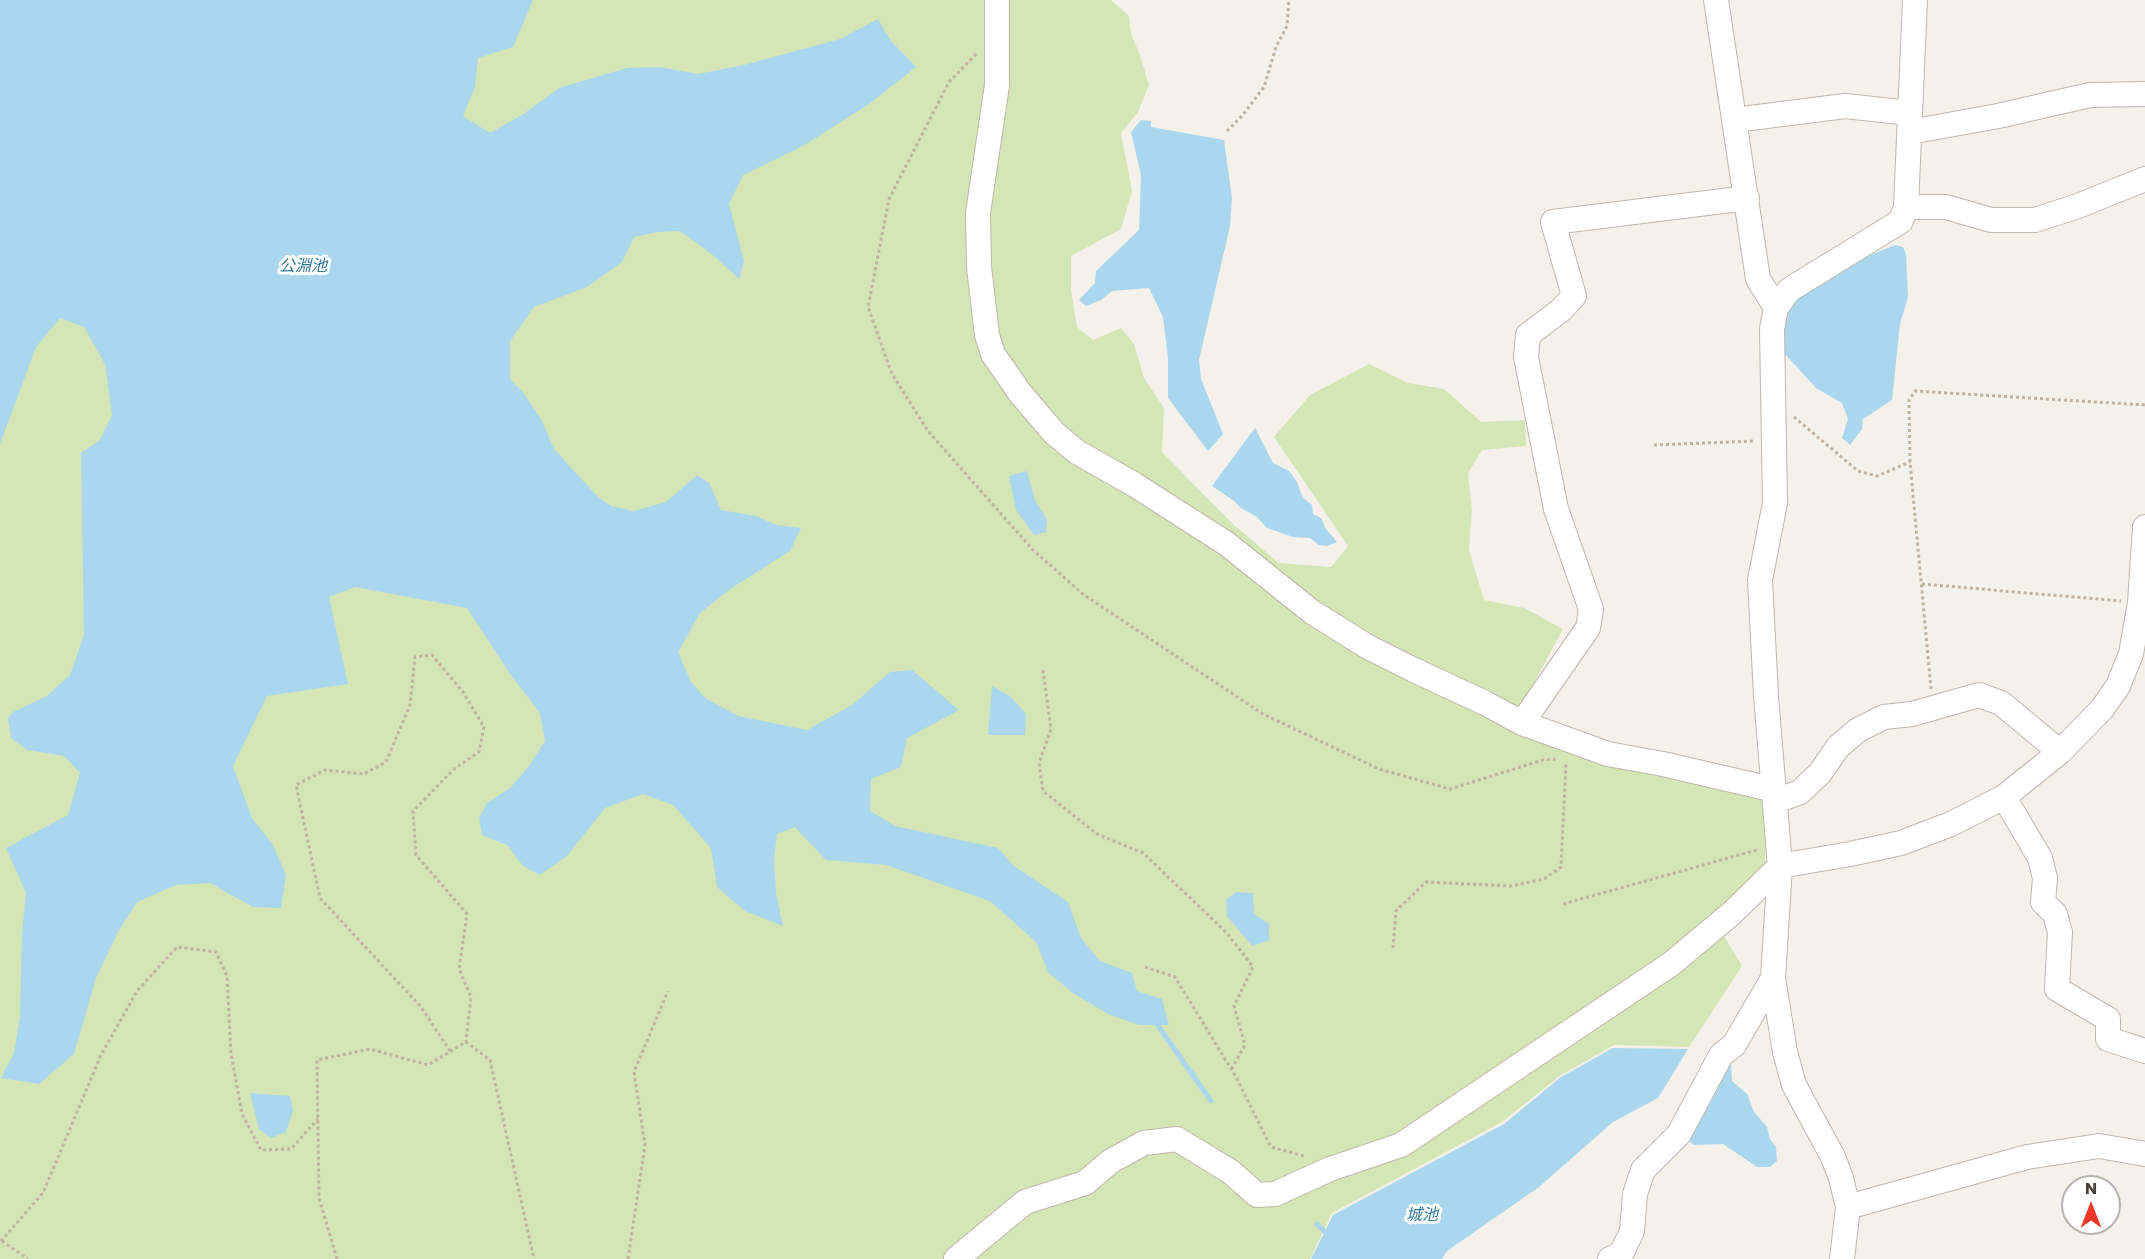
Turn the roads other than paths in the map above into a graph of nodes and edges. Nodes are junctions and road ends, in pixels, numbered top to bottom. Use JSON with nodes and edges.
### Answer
{"nodes":[{"id":1,"x":997,"y":0,"type":"edge"},
{"id":2,"x":1716,"y":0,"type":"edge"},
{"id":3,"x":1915,"y":0,"type":"edge"},
{"id":4,"x":2145,"y":94,"type":"edge"},
{"id":5,"x":1735,"y":120,"type":"junction"},
{"id":6,"x":1910,"y":123,"type":"junction"},
{"id":7,"x":2145,"y":179,"type":"edge"},
{"id":8,"x":1747,"y":198,"type":"junction"},
{"id":9,"x":1906,"y":207,"type":"junction"},
{"id":10,"x":1776,"y":308,"type":"junction"},
{"id":11,"x":2145,"y":527,"type":"edge"},
{"id":12,"x":2138,"y":655,"type":"edge"},
{"id":13,"x":1522,"y":723,"type":"junction"},
{"id":14,"x":2060,"y":752,"type":"junction"},
{"id":15,"x":1775,"y":795,"type":"junction"},
{"id":16,"x":2004,"y":797,"type":"junction"},
{"id":17,"x":1779,"y":855,"type":"junction"},
{"id":18,"x":1773,"y":978,"type":"junction"},
{"id":19,"x":2145,"y":1051,"type":"edge"},
{"id":20,"x":2145,"y":1154,"type":"edge"},
{"id":21,"x":1848,"y":1207,"type":"junction"},
{"id":22,"x":956,"y":1259,"type":"edge"},
{"id":23,"x":1610,"y":1259,"type":"edge"},
{"id":24,"x":1842,"y":1259,"type":"edge"}],
"edges":[{"from":1,"to":13,"type":"street"},
{"from":2,"to":5,"type":"street"},
{"from":3,"to":6,"type":"street"},
{"from":4,"to":6,"type":"street"},
{"from":5,"to":6,"type":"street"},
{"from":5,"to":8,"type":"street"},
{"from":6,"to":9,"type":"street"},
{"from":7,"to":9,"type":"street"},
{"from":8,"to":10,"type":"street"},
{"from":8,"to":13,"type":"street"},
{"from":9,"to":10,"type":"street"},
{"from":10,"to":15,"type":"street"},
{"from":11,"to":12,"type":"street"},
{"from":12,"to":14,"type":"street"},
{"from":13,"to":15,"type":"street"},
{"from":14,"to":15,"type":"street"},
{"from":14,"to":16,"type":"street"},
{"from":15,"to":17,"type":"street"},
{"from":16,"to":17,"type":"street"},
{"from":16,"to":19,"type":"street"},
{"from":17,"to":18,"type":"street"},
{"from":17,"to":22,"type":"street"},
{"from":18,"to":21,"type":"street"},
{"from":18,"to":23,"type":"street"},
{"from":20,"to":21,"type":"street"},
{"from":21,"to":24,"type":"street"}]}
